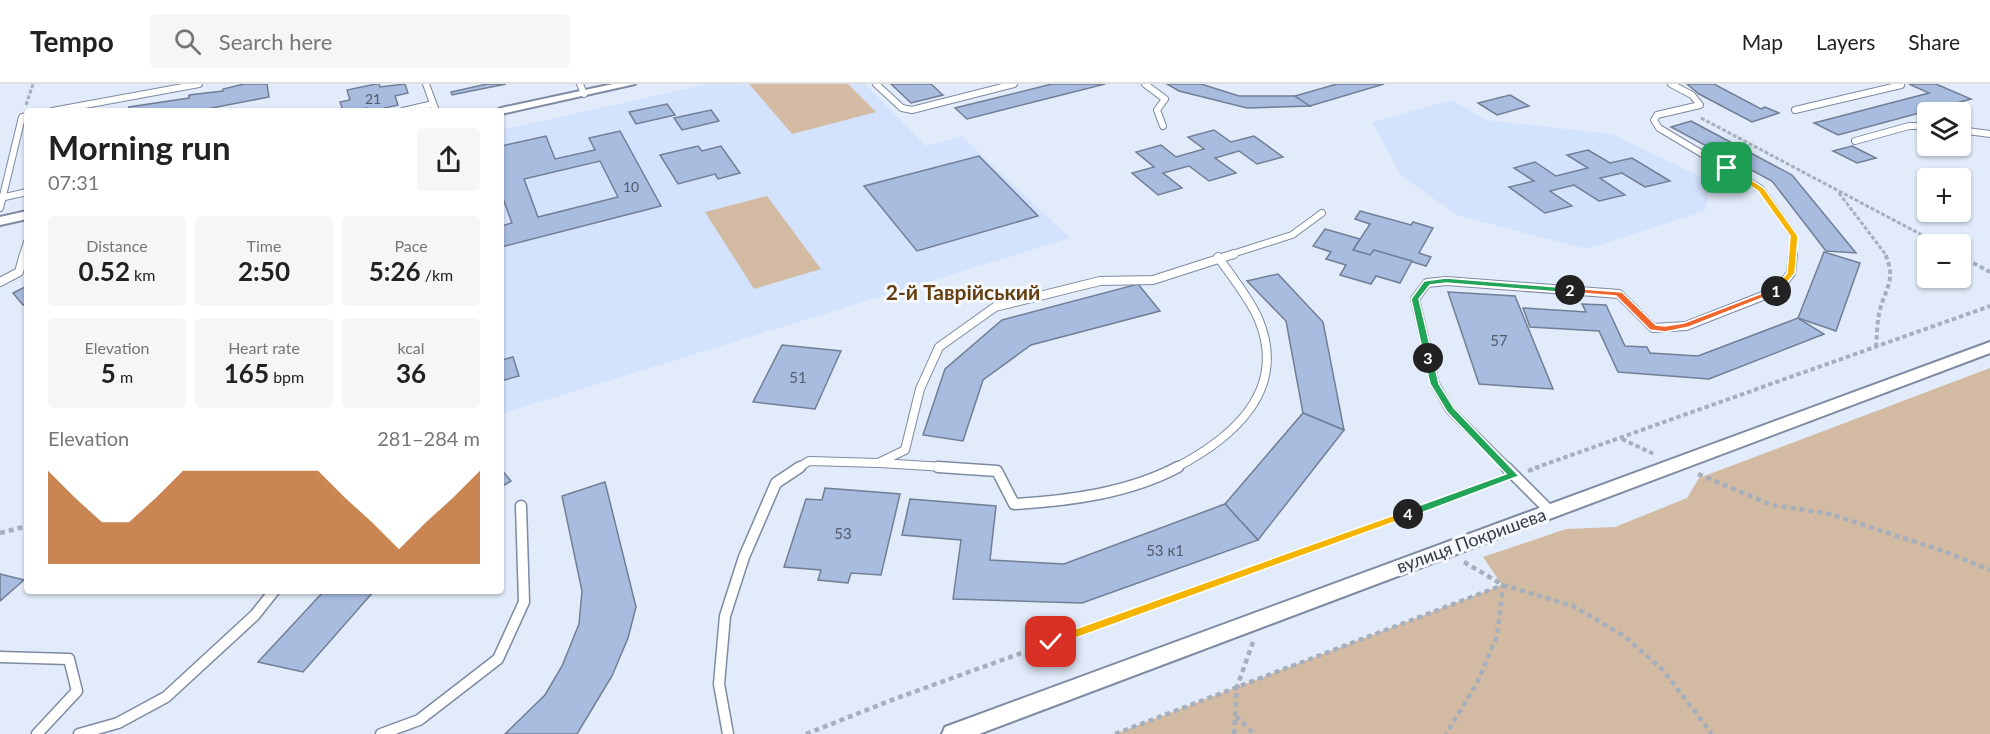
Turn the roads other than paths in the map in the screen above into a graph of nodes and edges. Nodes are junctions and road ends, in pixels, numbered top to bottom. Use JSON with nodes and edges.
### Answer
{"nodes":[{"id":1,"x":199,"y":84,"type":"edge"},
{"id":2,"x":426,"y":84,"type":"edge"},
{"id":3,"x":629,"y":84,"type":"edge"},
{"id":4,"x":876,"y":84,"type":"edge"},
{"id":5,"x":1014,"y":84,"type":"edge"},
{"id":6,"x":1145,"y":84,"type":"edge"},
{"id":7,"x":1671,"y":84,"type":"edge"},
{"id":8,"x":1898,"y":84,"type":"edge"},
{"id":9,"x":582,"y":89,"type":"edge"},
{"id":10,"x":68,"y":108,"type":"edge"},
{"id":11,"x":435,"y":108,"type":"edge"},
{"id":12,"x":504,"y":110,"type":"edge"},
{"id":13,"x":1795,"y":110,"type":"dead end"},
{"id":14,"x":24,"y":116,"type":"edge"},
{"id":15,"x":1163,"y":126,"type":"dead end"},
{"id":16,"x":1917,"y":126,"type":"edge"},
{"id":17,"x":1971,"y":131,"type":"edge"},
{"id":18,"x":1990,"y":134,"type":"edge"},
{"id":19,"x":1855,"y":141,"type":"dead end"},
{"id":20,"x":24,"y":193,"type":"edge"},
{"id":21,"x":1,"y":198,"type":"edge"},
{"id":22,"x":0,"y":208,"type":"edge"},
{"id":23,"x":1322,"y":213,"type":"dead end"},
{"id":24,"x":24,"y":216,"type":"edge"},
{"id":25,"x":0,"y":221,"type":"edge"},
{"id":26,"x":24,"y":253,"type":"edge"},
{"id":27,"x":1218,"y":257,"type":"junction"},
{"id":28,"x":0,"y":282,"type":"edge"},
{"id":29,"x":1990,"y":347,"type":"edge"},
{"id":30,"x":878,"y":463,"type":"junction"},
{"id":31,"x":521,"y":506,"type":"dead end"},
{"id":32,"x":1550,"y":511,"type":"junction"},
{"id":33,"x":272,"y":594,"type":"edge"},
{"id":34,"x":0,"y":657,"type":"edge"},
{"id":35,"x":37,"y":734,"type":"edge"},
{"id":36,"x":79,"y":734,"type":"edge"},
{"id":37,"x":381,"y":734,"type":"edge"},
{"id":38,"x":728,"y":734,"type":"edge"},
{"id":39,"x":953,"y":734,"type":"edge"}],
"edges":[{"from":1,"to":10,"type":"lane"},
{"from":2,"to":11,"type":"lane"},
{"from":3,"to":9,"type":"street"},
{"from":4,"to":5,"type":"lane"},
{"from":6,"to":15,"type":"lane"},
{"from":7,"to":32,"type":"lane"},
{"from":8,"to":13,"type":"lane"},
{"from":9,"to":12,"type":"street"},
{"from":14,"to":21,"type":"lane"},
{"from":16,"to":19,"type":"lane"},
{"from":17,"to":18,"type":"lane"},
{"from":20,"to":21,"type":"lane"},
{"from":21,"to":22,"type":"lane"},
{"from":23,"to":27,"type":"lane"},
{"from":24,"to":25,"type":"street"},
{"from":26,"to":28,"type":"lane"},
{"from":27,"to":30,"type":"lane"},
{"from":27,"to":30,"type":"lane"},
{"from":29,"to":32,"type":"street","name":"вулиця Покришева"},
{"from":30,"to":38,"type":"lane"},
{"from":31,"to":37,"type":"lane"},
{"from":32,"to":39,"type":"street","name":"вулиця Покришева"},
{"from":33,"to":36,"type":"lane"},
{"from":34,"to":35,"type":"lane"}]}
